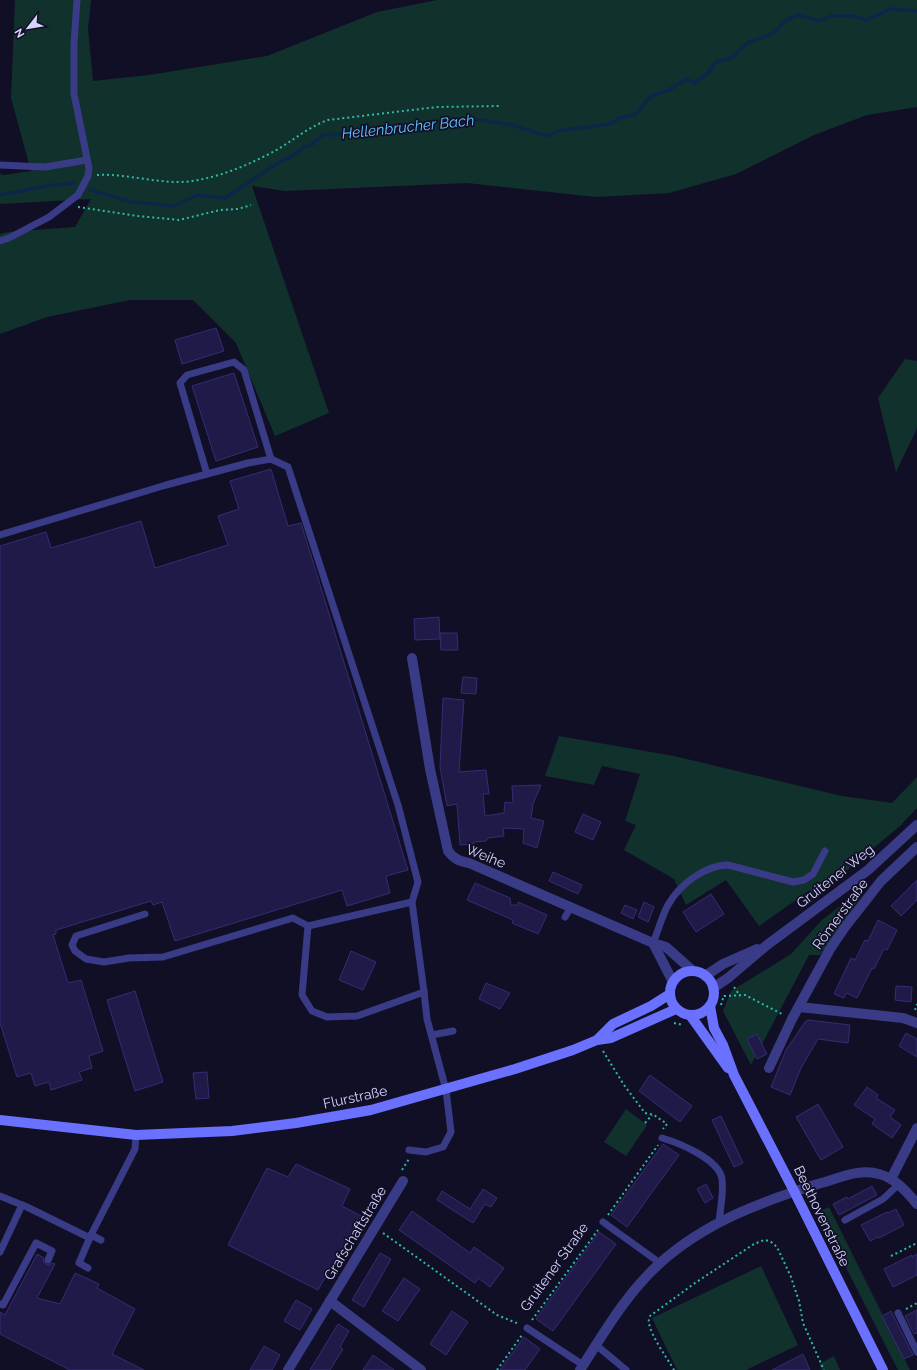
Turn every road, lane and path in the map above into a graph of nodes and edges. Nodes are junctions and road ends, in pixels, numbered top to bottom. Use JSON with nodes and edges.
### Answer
{"nodes":[{"id":1,"x":77,"y":0,"type":"edge"},
{"id":2,"x":501,"y":106,"type":"dead end"},
{"id":3,"x":87,"y":160,"type":"junction"},
{"id":4,"x":0,"y":165,"type":"edge"},
{"id":5,"x":88,"y":176,"type":"junction"},
{"id":6,"x":251,"y":204,"type":"dead end"},
{"id":7,"x":65,"y":205,"type":"junction"},
{"id":8,"x":0,"y":241,"type":"edge"},
{"id":9,"x":271,"y":459,"type":"junction"},
{"id":10,"x":208,"y":474,"type":"junction"},
{"id":11,"x":0,"y":535,"type":"edge"},
{"id":12,"x":412,"y":658,"type":"dead end"},
{"id":13,"x":917,"y":825,"type":"edge"},
{"id":14,"x":917,"y":847,"type":"edge"},
{"id":15,"x":825,"y":851,"type":"dead end"},
{"id":16,"x":412,"y":902,"type":"junction"},
{"id":17,"x":571,"y":907,"type":"junction"},
{"id":18,"x":145,"y":914,"type":"dead end"},
{"id":19,"x":565,"y":917,"type":"dead end"},
{"id":20,"x":308,"y":926,"type":"junction"},
{"id":21,"x":653,"y":943,"type":"junction"},
{"id":22,"x":767,"y":945,"type":"junction"},
{"id":23,"x":693,"y":971,"type":"junction"},
{"id":24,"x":706,"y":976,"type":"junction"},
{"id":25,"x":673,"y":982,"type":"junction"},
{"id":26,"x":733,"y":986,"type":"dead end"},
{"id":27,"x":713,"y":988,"type":"junction"},
{"id":28,"x":424,"y":992,"type":"junction"},
{"id":29,"x":670,"y":994,"type":"junction"},
{"id":30,"x":724,"y":996,"type":"dead end"},
{"id":31,"x":740,"y":996,"type":"junction"},
{"id":32,"x":710,"y":1006,"type":"junction"},
{"id":33,"x":799,"y":1007,"type":"junction"},
{"id":34,"x":676,"y":1008,"type":"junction"},
{"id":35,"x":690,"y":1015,"type":"junction"},
{"id":36,"x":792,"y":1019,"type":"junction"},
{"id":37,"x":672,"y":1023,"type":"dead end"},
{"id":38,"x":917,"y":1023,"type":"edge"},
{"id":39,"x":687,"y":1027,"type":"dead end"},
{"id":40,"x":453,"y":1031,"type":"dead end"},
{"id":41,"x":432,"y":1035,"type":"junction"},
{"id":42,"x":597,"y":1040,"type":"junction"},
{"id":43,"x":769,"y":1068,"type":"dead end"},
{"id":44,"x":734,"y":1076,"type":"junction"},
{"id":45,"x":446,"y":1090,"type":"junction"},
{"id":46,"x":652,"y":1115,"type":"junction"},
{"id":47,"x":449,"y":1119,"type":"junction"},
{"id":48,"x":0,"y":1120,"type":"edge"},
{"id":49,"x":457,"y":1121,"type":"dead end"},
{"id":50,"x":645,"y":1123,"type":"dead end"},
{"id":51,"x":917,"y":1128,"type":"edge"},
{"id":52,"x":136,"y":1135,"type":"junction"},
{"id":53,"x":662,"y":1138,"type":"junction"},
{"id":54,"x":443,"y":1147,"type":"junction"},
{"id":55,"x":409,"y":1150,"type":"dead end"},
{"id":56,"x":450,"y":1150,"type":"dead end"},
{"id":57,"x":404,"y":1181,"type":"dead end"},
{"id":58,"x":895,"y":1182,"type":"junction"},
{"id":59,"x":794,"y":1191,"type":"junction"},
{"id":60,"x":0,"y":1196,"type":"edge"},
{"id":61,"x":917,"y":1204,"type":"edge"},
{"id":62,"x":26,"y":1205,"type":"junction"},
{"id":63,"x":845,"y":1220,"type":"dead end"},
{"id":64,"x":603,"y":1222,"type":"junction"},
{"id":65,"x":719,"y":1222,"type":"junction"},
{"id":66,"x":375,"y":1228,"type":"junction"},
{"id":67,"x":91,"y":1236,"type":"junction"},
{"id":68,"x":101,"y":1240,"type":"dead end"},
{"id":69,"x":917,"y":1243,"type":"edge"},
{"id":70,"x":0,"y":1252,"type":"edge"},
{"id":71,"x":891,"y":1256,"type":"dead end"},
{"id":72,"x":48,"y":1260,"type":"dead end"},
{"id":73,"x":660,"y":1263,"type":"junction"},
{"id":74,"x":88,"y":1268,"type":"dead end"},
{"id":75,"x":330,"y":1300,"type":"junction"},
{"id":76,"x":0,"y":1304,"type":"edge"},
{"id":77,"x":898,"y":1313,"type":"dead end"},
{"id":78,"x":527,"y":1328,"type":"junction"},
{"id":79,"x":596,"y":1345,"type":"junction"},
{"id":80,"x":917,"y":1352,"type":"edge"},
{"id":81,"x":581,"y":1367,"type":"edge"},
{"id":82,"x":288,"y":1370,"type":"edge"},
{"id":83,"x":421,"y":1370,"type":"edge"},
{"id":84,"x":496,"y":1370,"type":"edge"},
{"id":85,"x":626,"y":1370,"type":"edge"},
{"id":86,"x":674,"y":1370,"type":"edge"},
{"id":87,"x":824,"y":1370,"type":"edge"},
{"id":88,"x":883,"y":1370,"type":"edge"}],
"edges":[{"from":1,"to":3,"type":"lane"},
{"from":2,"to":5,"type":"path"},
{"from":3,"to":4,"type":"lane"},
{"from":3,"to":5,"type":"lane"},
{"from":5,"to":7,"type":"lane"},
{"from":6,"to":7,"type":"path"},
{"from":7,"to":8,"type":"lane"},
{"from":9,"to":10,"type":"lane"},
{"from":9,"to":10,"type":"lane"},
{"from":9,"to":16,"type":"lane"},
{"from":10,"to":11,"type":"lane"},
{"from":12,"to":17,"type":"street","name":"Weihe"},
{"from":13,"to":22,"type":"street","name":"Gruitener Weg"},
{"from":14,"to":33,"type":"street","name":"Römerstraße"},
{"from":15,"to":21,"type":"lane"},
{"from":16,"to":20,"type":"lane"},
{"from":16,"to":28,"type":"lane"},
{"from":17,"to":19,"type":"lane"},
{"from":17,"to":21,"type":"street","name":"Weihe"},
{"from":18,"to":20,"type":"lane"},
{"from":20,"to":28,"type":"lane"},
{"from":21,"to":23,"type":"street","name":"Weihe"},
{"from":21,"to":25,"type":"street"},
{"from":22,"to":24,"type":"street","name":"Gruitener Weg"},
{"from":22,"to":27,"type":"street","name":"Gruitener Weg"},
{"from":23,"to":24,"type":"main road"},
{"from":23,"to":25,"type":"main road"},
{"from":24,"to":27,"type":"main road"},
{"from":25,"to":29,"type":"main road"},
{"from":26,"to":31,"type":"path"},
{"from":27,"to":32,"type":"main road"},
{"from":28,"to":41,"type":"lane"},
{"from":29,"to":34,"type":"main road"},
{"from":29,"to":42,"type":"main road"},
{"from":30,"to":31,"type":"path"},
{"from":31,"to":36,"type":"path"},
{"from":32,"to":35,"type":"main road"},
{"from":32,"to":44,"type":"main road","name":"Beethovenstraße"},
{"from":33,"to":36,"type":"street","name":"Römerstraße"},
{"from":33,"to":38,"type":"street"},
{"from":34,"to":35,"type":"main road"},
{"from":34,"to":42,"type":"main road"},
{"from":35,"to":44,"type":"main road","name":"Beethovenstraße"},
{"from":36,"to":43,"type":"street","name":"Römerstraße"},
{"from":37,"to":39,"type":"path"},
{"from":40,"to":41,"type":"lane"},
{"from":41,"to":45,"type":"lane"},
{"from":42,"to":45,"type":"main road","name":"Flurstraße"},
{"from":42,"to":46,"type":"path"},
{"from":44,"to":59,"type":"main road","name":"Beethovenstraße"},
{"from":45,"to":47,"type":"lane"},
{"from":45,"to":52,"type":"main road","name":"Flurstraße"},
{"from":46,"to":50,"type":"path"},
{"from":46,"to":53,"type":"path","name":"Gruitener Straße"},
{"from":47,"to":49,"type":"lane"},
{"from":47,"to":54,"type":"lane"},
{"from":48,"to":52,"type":"main road","name":"Flurstraße"},
{"from":51,"to":58,"type":"street"},
{"from":52,"to":67,"type":"lane"},
{"from":53,"to":64,"type":"path","name":"Gruitener Straße"},
{"from":53,"to":65,"type":"lane"},
{"from":54,"to":55,"type":"lane"},
{"from":54,"to":56,"type":"lane"},
{"from":57,"to":66,"type":"street","name":"Grafschaftstraße"},
{"from":58,"to":59,"type":"street","name":"Gruitener Straße"},
{"from":58,"to":61,"type":"street"},
{"from":58,"to":63,"type":"lane"},
{"from":59,"to":65,"type":"street","name":"Gruitener Straße"},
{"from":59,"to":88,"type":"main road","name":"Beethovenstraße"},
{"from":60,"to":62,"type":"lane"},
{"from":62,"to":67,"type":"lane"},
{"from":62,"to":70,"type":"lane"},
{"from":64,"to":73,"type":"lane","name":"Gruitener Straße"},
{"from":64,"to":78,"type":"path","name":"Gruitener Straße"},
{"from":65,"to":73,"type":"street","name":"Gruitener Straße"},
{"from":66,"to":75,"type":"street","name":"Grafschaftstraße"},
{"from":66,"to":78,"type":"path"},
{"from":67,"to":68,"type":"lane"},
{"from":67,"to":74,"type":"lane"},
{"from":69,"to":71,"type":"path"},
{"from":72,"to":76,"type":"lane"},
{"from":73,"to":79,"type":"street","name":"Gruitener Straße"},
{"from":75,"to":82,"type":"street","name":"Grafschaftstraße"},
{"from":75,"to":83,"type":"street","name":"Grafschaftstraße"},
{"from":77,"to":80,"type":"lane"},
{"from":78,"to":81,"type":"lane","name":"Gruitener Straße"},
{"from":78,"to":84,"type":"path","name":"Gruitener Straße"},
{"from":79,"to":81,"type":"street","name":"Gruitener Straße"},
{"from":79,"to":85,"type":"lane"},
{"from":86,"to":87,"type":"path"}]}
